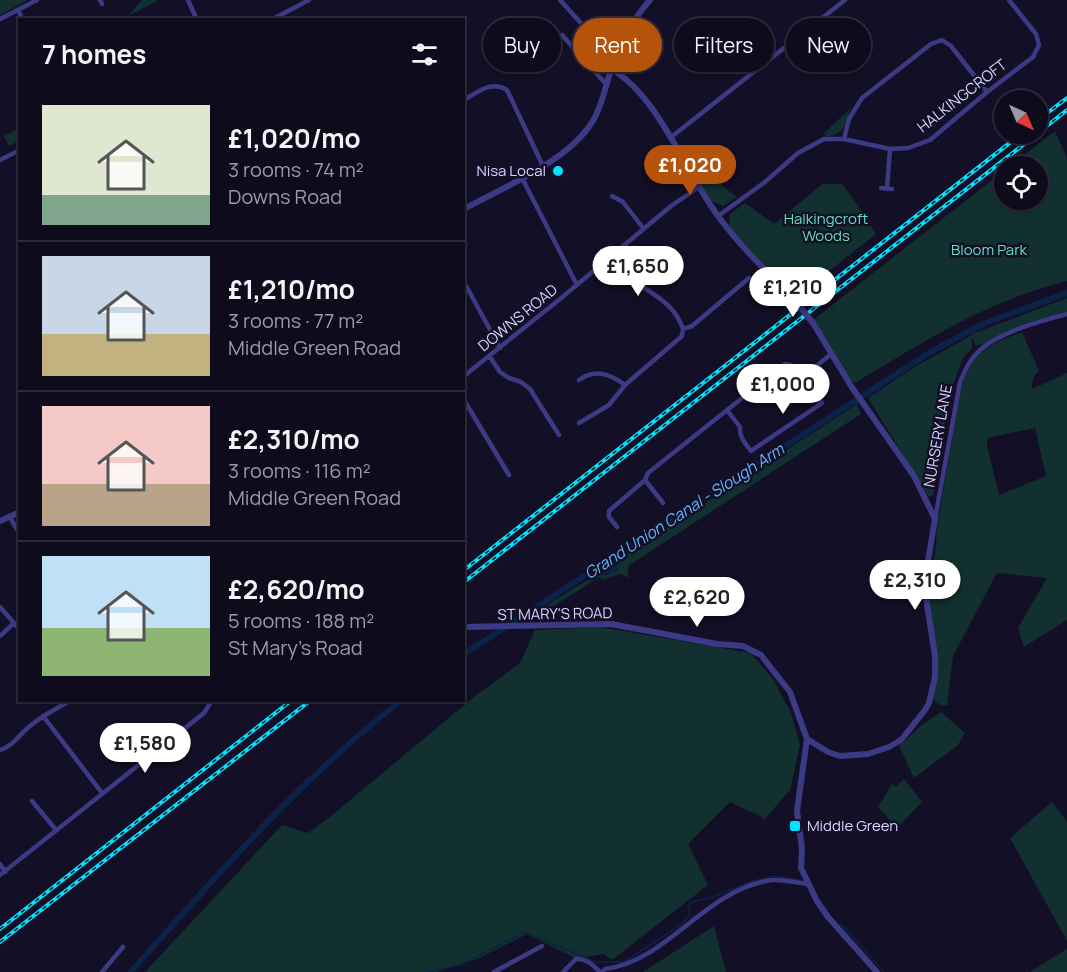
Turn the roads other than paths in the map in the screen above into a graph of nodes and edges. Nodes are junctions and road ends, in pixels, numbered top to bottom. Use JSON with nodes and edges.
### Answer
{"nodes":[{"id":1,"x":38,"y":0,"type":"edge"},
{"id":2,"x":188,"y":0,"type":"edge"},
{"id":3,"x":309,"y":0,"type":"edge"},
{"id":4,"x":560,"y":0,"type":"edge"},
{"id":5,"x":649,"y":0,"type":"edge"},
{"id":6,"x":845,"y":0,"type":"edge"},
{"id":7,"x":1009,"y":0,"type":"edge"},
{"id":8,"x":299,"y":2,"type":"edge"},
{"id":9,"x":18,"y":10,"type":"junction"},
{"id":10,"x":22,"y":18,"type":"edge"},
{"id":11,"x":196,"y":18,"type":"edge"},
{"id":12,"x":274,"y":18,"type":"edge"},
{"id":13,"x":576,"y":18,"type":"edge"},
{"id":14,"x":634,"y":18,"type":"edge"},
{"id":15,"x":0,"y":19,"type":"edge"},
{"id":16,"x":562,"y":35,"type":"dead end"},
{"id":17,"x":610,"y":72,"type":"edge"},
{"id":18,"x":615,"y":72,"type":"edge"},
{"id":19,"x":606,"y":84,"type":"junction"},
{"id":20,"x":987,"y":92,"type":"junction"},
{"id":21,"x":465,"y":99,"type":"edge"},
{"id":22,"x":670,"y":138,"type":"junction"},
{"id":23,"x":844,"y":139,"type":"junction"},
{"id":24,"x":890,"y":149,"type":"junction"},
{"id":25,"x":18,"y":151,"type":"edge"},
{"id":26,"x":0,"y":160,"type":"edge"},
{"id":27,"x":543,"y":166,"type":"junction"},
{"id":28,"x":522,"y":177,"type":"junction"},
{"id":29,"x":699,"y":188,"type":"junction"},
{"id":30,"x":887,"y":188,"type":"dead end"},
{"id":31,"x":612,"y":196,"type":"dead end"},
{"id":32,"x":465,"y":208,"type":"edge"},
{"id":33,"x":718,"y":216,"type":"junction"},
{"id":34,"x":644,"y":228,"type":"junction"},
{"id":35,"x":613,"y":254,"type":"junction"},
{"id":36,"x":749,"y":278,"type":"dead end"},
{"id":37,"x":465,"y":284,"type":"edge"},
{"id":38,"x":577,"y":285,"type":"junction"},
{"id":39,"x":1067,"y":314,"type":"edge"},
{"id":40,"x":683,"y":329,"type":"junction"},
{"id":41,"x":500,"y":348,"type":"junction"},
{"id":42,"x":831,"y":354,"type":"junction"},
{"id":43,"x":490,"y":357,"type":"junction"},
{"id":44,"x":465,"y":375,"type":"edge"},
{"id":45,"x":802,"y":378,"type":"junction"},
{"id":46,"x":579,"y":380,"type":"dead end"},
{"id":47,"x":625,"y":385,"type":"junction"},
{"id":48,"x":465,"y":402,"type":"edge"},
{"id":49,"x":727,"y":410,"type":"junction"},
{"id":50,"x":579,"y":423,"type":"dead end"},
{"id":51,"x":559,"y":435,"type":"dead end"},
{"id":52,"x":509,"y":475,"type":"dead end"},
{"id":53,"x":645,"y":480,"type":"junction"},
{"id":54,"x":663,"y":503,"type":"dead end"},
{"id":55,"x":18,"y":513,"type":"edge"},
{"id":56,"x":10,"y":517,"type":"junction"},
{"id":57,"x":935,"y":519,"type":"junction"},
{"id":58,"x":0,"y":521,"type":"edge"},
{"id":59,"x":617,"y":527,"type":"dead end"},
{"id":60,"x":18,"y":531,"type":"edge"},
{"id":61,"x":0,"y":607,"type":"edge"},
{"id":62,"x":14,"y":623,"type":"junction"},
{"id":63,"x":465,"y":627,"type":"edge"},
{"id":64,"x":18,"y":628,"type":"edge"},
{"id":65,"x":0,"y":636,"type":"edge"},
{"id":66,"x":68,"y":702,"type":"edge"},
{"id":67,"x":211,"y":702,"type":"edge"},
{"id":68,"x":43,"y":716,"type":"junction"},
{"id":69,"x":807,"y":739,"type":"junction"},
{"id":70,"x":0,"y":750,"type":"edge"},
{"id":71,"x":102,"y":793,"type":"junction"},
{"id":72,"x":32,"y":801,"type":"dead end"},
{"id":73,"x":56,"y":830,"type":"junction"},
{"id":74,"x":0,"y":864,"type":"edge"},
{"id":75,"x":3,"y":874,"type":"edge"},
{"id":76,"x":808,"y":884,"type":"junction"},
{"id":77,"x":542,"y":946,"type":"dead end"},
{"id":78,"x":123,"y":947,"type":"dead end"},
{"id":79,"x":605,"y":971,"type":"edge"},
{"id":80,"x":102,"y":972,"type":"edge"},
{"id":81,"x":494,"y":972,"type":"edge"},
{"id":82,"x":563,"y":972,"type":"edge"},
{"id":83,"x":877,"y":972,"type":"edge"}],
"edges":[{"from":1,"to":9,"type":"street"},
{"from":2,"to":11,"type":"street"},
{"from":3,"to":8,"type":"street"},
{"from":4,"to":13,"type":"street"},
{"from":5,"to":14,"type":"street"},
{"from":6,"to":22,"type":"street"},
{"from":7,"to":20,"type":"street","name":"HALKINGCROFT"},
{"from":8,"to":12,"type":"street"},
{"from":9,"to":10,"type":"street"},
{"from":9,"to":15,"type":"street"},
{"from":16,"to":19,"type":"street"},
{"from":17,"to":19,"type":"street"},
{"from":18,"to":22,"type":"street"},
{"from":19,"to":27,"type":"street"},
{"from":20,"to":23,"type":"street"},
{"from":20,"to":24,"type":"street","name":"HALKINGCROFT"},
{"from":21,"to":27,"type":"street"},
{"from":22,"to":29,"type":"street"},
{"from":23,"to":24,"type":"street","name":"HALKINGCROFT"},
{"from":23,"to":33,"type":"street","name":"HALKINGCROFT"},
{"from":24,"to":30,"type":"street"},
{"from":25,"to":26,"type":"street"},
{"from":27,"to":28,"type":"street"},
{"from":28,"to":32,"type":"street"},
{"from":28,"to":38,"type":"street"},
{"from":29,"to":33,"type":"street"},
{"from":29,"to":34,"type":"street","name":"DOWNS ROAD"},
{"from":31,"to":34,"type":"street"},
{"from":33,"to":42,"type":"street","bridge":true},
{"from":34,"to":35,"type":"street","name":"DOWNS ROAD"},
{"from":35,"to":38,"type":"street","name":"DOWNS ROAD"},
{"from":35,"to":40,"type":"street"},
{"from":36,"to":40,"type":"street"},
{"from":37,"to":41,"type":"street"},
{"from":38,"to":41,"type":"street","name":"DOWNS ROAD"},
{"from":39,"to":57,"type":"street","name":"NURSERY LANE"},
{"from":40,"to":47,"type":"street"},
{"from":41,"to":43,"type":"street","name":"DOWNS ROAD"},
{"from":42,"to":45,"type":"street"},
{"from":42,"to":57,"type":"street"},
{"from":43,"to":44,"type":"street","name":"DOWNS ROAD"},
{"from":43,"to":51,"type":"street"},
{"from":45,"to":49,"type":"street"},
{"from":45,"to":49,"type":"street"},
{"from":46,"to":47,"type":"street"},
{"from":47,"to":50,"type":"street"},
{"from":48,"to":52,"type":"street"},
{"from":49,"to":53,"type":"street"},
{"from":53,"to":54,"type":"street"},
{"from":53,"to":59,"type":"street"},
{"from":55,"to":56,"type":"street"},
{"from":56,"to":58,"type":"street"},
{"from":56,"to":60,"type":"street"},
{"from":57,"to":69,"type":"street"},
{"from":61,"to":62,"type":"street"},
{"from":62,"to":64,"type":"street"},
{"from":62,"to":65,"type":"street"},
{"from":63,"to":69,"type":"street","name":"ST MARY'S ROAD"},
{"from":66,"to":68,"type":"street"},
{"from":67,"to":71,"type":"street"},
{"from":68,"to":70,"type":"street"},
{"from":68,"to":71,"type":"street"},
{"from":69,"to":76,"type":"street"},
{"from":71,"to":73,"type":"street"},
{"from":72,"to":73,"type":"street"},
{"from":73,"to":75,"type":"street"},
{"from":74,"to":75,"type":"street"},
{"from":76,"to":79,"type":"street"},
{"from":76,"to":83,"type":"street"},
{"from":77,"to":81,"type":"street"},
{"from":78,"to":80,"type":"street"},
{"from":79,"to":82,"type":"street"}]}
